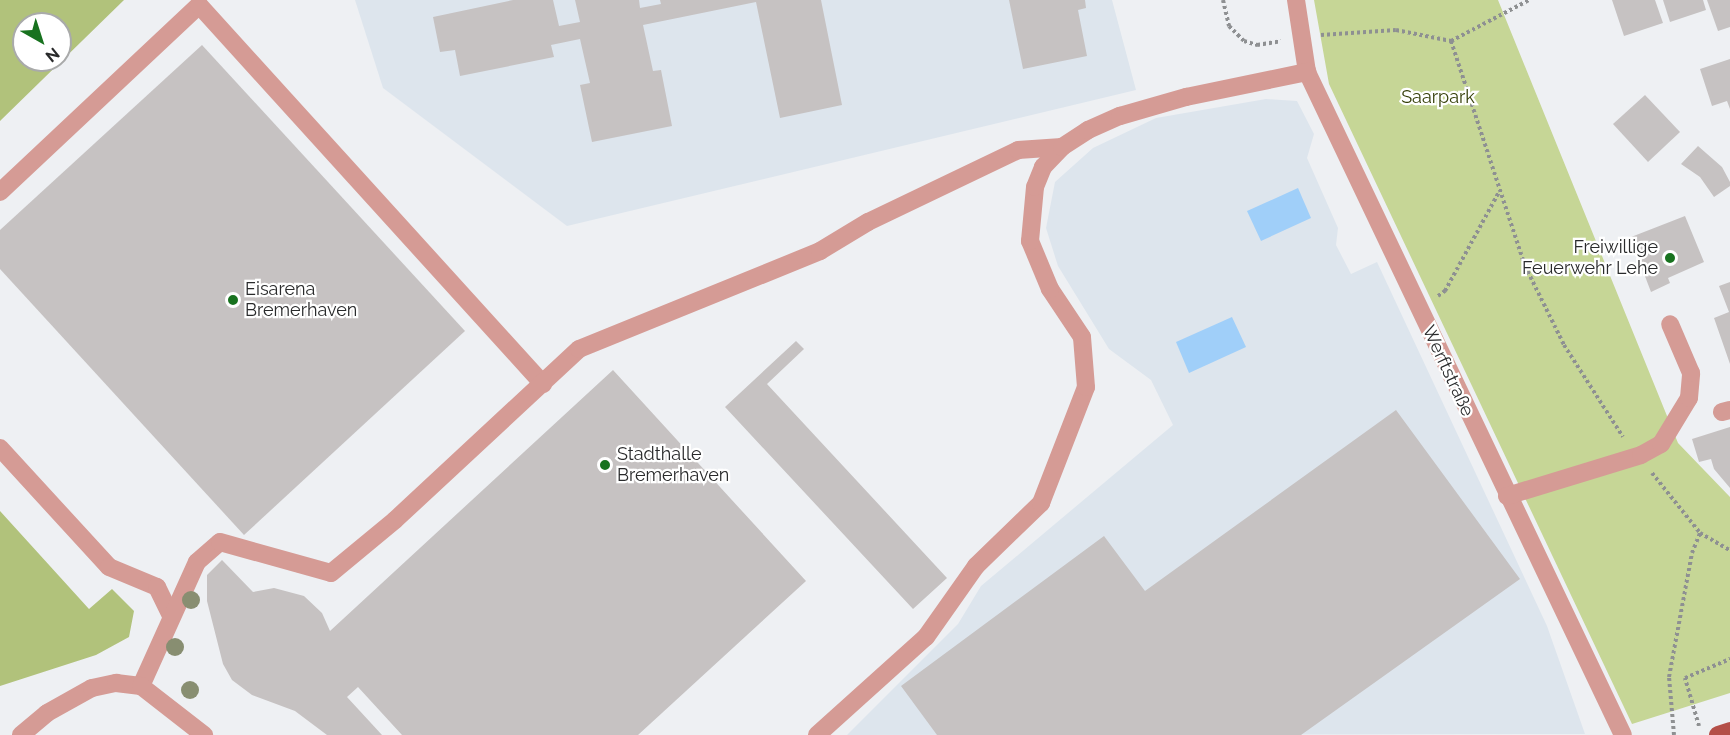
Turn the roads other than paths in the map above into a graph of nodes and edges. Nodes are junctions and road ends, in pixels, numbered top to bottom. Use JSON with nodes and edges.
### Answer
{"nodes":[{"id":1,"x":1296,"y":0,"type":"edge"},
{"id":2,"x":1306,"y":72,"type":"junction"},
{"id":3,"x":1062,"y":147,"type":"junction"},
{"id":4,"x":0,"y":192,"type":"edge"},
{"id":5,"x":1670,"y":324,"type":"dead end"},
{"id":6,"x":543,"y":384,"type":"junction"},
{"id":7,"x":0,"y":447,"type":"edge"},
{"id":8,"x":1507,"y":496,"type":"junction"},
{"id":9,"x":171,"y":616,"type":"junction"},
{"id":10,"x":141,"y":686,"type":"junction"},
{"id":11,"x":1730,"y":731,"type":"edge"},
{"id":12,"x":21,"y":735,"type":"edge"},
{"id":13,"x":204,"y":735,"type":"edge"},
{"id":14,"x":817,"y":735,"type":"edge"},
{"id":15,"x":1623,"y":735,"type":"edge"},
{"id":16,"x":1718,"y":735,"type":"edge"}],
"edges":[{"from":1,"to":2,"type":"street","name":"Werftstraße"},
{"from":2,"to":3,"type":"street"},
{"from":2,"to":8,"type":"street","name":"Werftstraße"},
{"from":3,"to":6,"type":"street"},
{"from":3,"to":14,"type":"street"},
{"from":4,"to":6,"type":"street"},
{"from":5,"to":8,"type":"street"},
{"from":6,"to":9,"type":"street"},
{"from":7,"to":9,"type":"street"},
{"from":8,"to":15,"type":"street","name":"Werftstraße"},
{"from":9,"to":10,"type":"street"},
{"from":10,"to":12,"type":"street"},
{"from":10,"to":13,"type":"street"},
{"from":11,"to":16,"type":"main road"}]}
